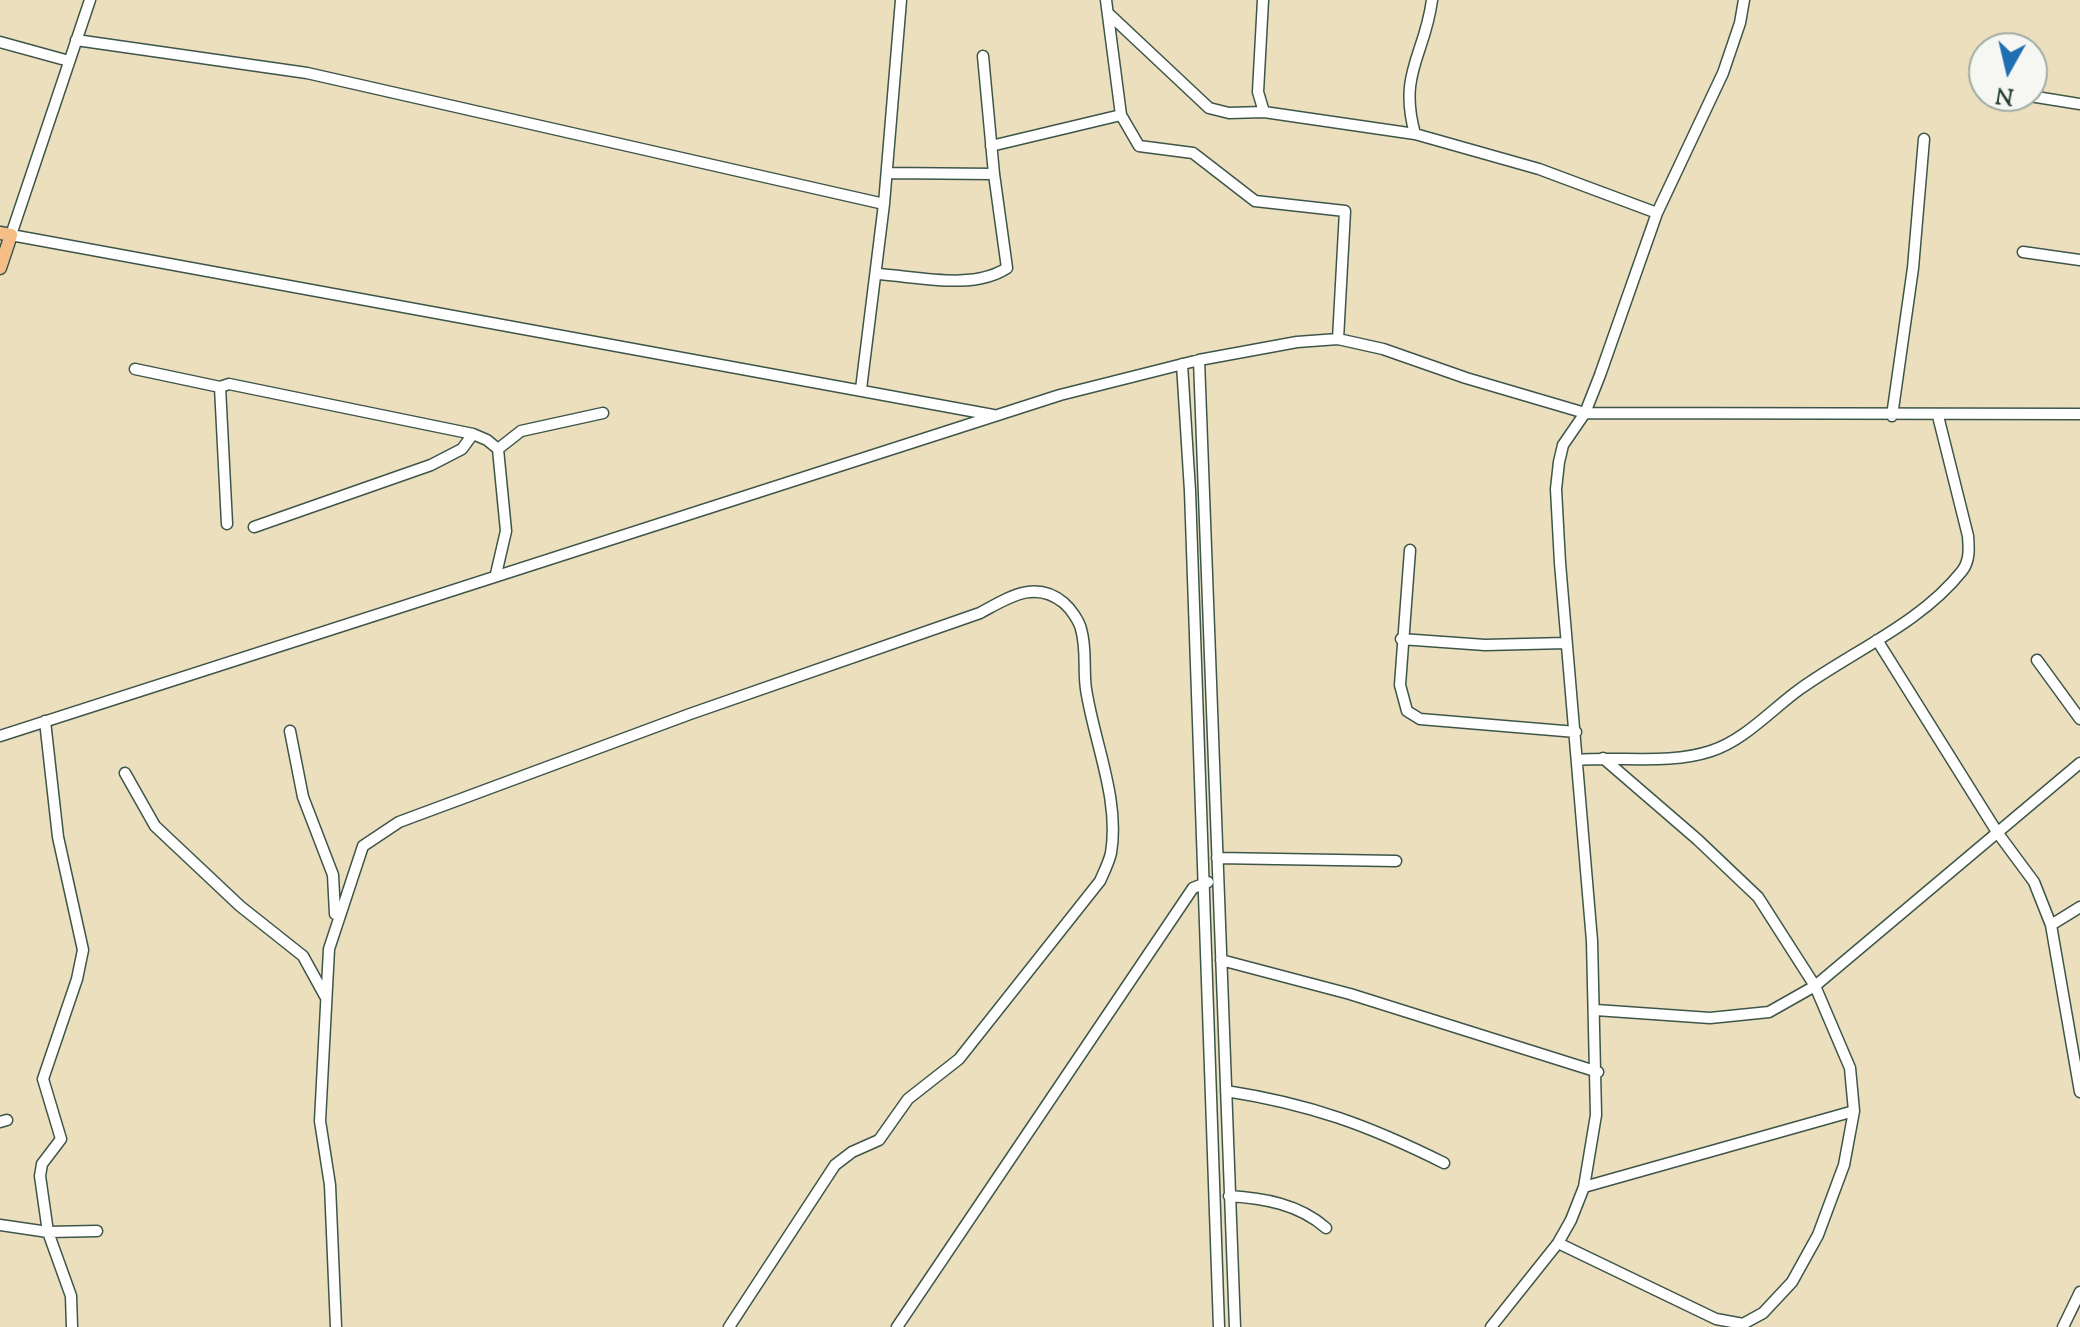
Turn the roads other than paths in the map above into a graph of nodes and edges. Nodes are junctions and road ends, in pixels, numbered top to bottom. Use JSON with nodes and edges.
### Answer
{"nodes":[{"id":1,"x":90,"y":0,"type":"edge"},
{"id":2,"x":901,"y":0,"type":"edge"},
{"id":3,"x":1106,"y":0,"type":"edge"},
{"id":4,"x":1263,"y":0,"type":"edge"},
{"id":5,"x":1432,"y":0,"type":"edge"},
{"id":6,"x":1744,"y":0,"type":"edge"},
{"id":7,"x":1110,"y":15,"type":"junction"},
{"id":8,"x":76,"y":40,"type":"junction"},
{"id":9,"x":0,"y":42,"type":"edge"},
{"id":10,"x":983,"y":56,"type":"dead end"},
{"id":11,"x":69,"y":61,"type":"junction"},
{"id":12,"x":2048,"y":99,"type":"edge"},
{"id":13,"x":2080,"y":104,"type":"edge"},
{"id":14,"x":1264,"y":112,"type":"junction"},
{"id":15,"x":1121,"y":115,"type":"junction"},
{"id":16,"x":1415,"y":134,"type":"junction"},
{"id":17,"x":1924,"y":139,"type":"dead end"},
{"id":18,"x":991,"y":146,"type":"junction"},
{"id":19,"x":887,"y":173,"type":"junction"},
{"id":20,"x":994,"y":174,"type":"junction"},
{"id":21,"x":884,"y":204,"type":"junction"},
{"id":22,"x":1657,"y":213,"type":"junction"},
{"id":23,"x":6,"y":234,"type":"edge"},
{"id":24,"x":2023,"y":252,"type":"dead end"},
{"id":25,"x":2080,"y":260,"type":"edge"},
{"id":26,"x":0,"y":268,"type":"edge"},
{"id":27,"x":876,"y":274,"type":"junction"},
{"id":28,"x":1338,"y":339,"type":"junction"},
{"id":29,"x":1199,"y":360,"type":"junction"},
{"id":30,"x":1182,"y":364,"type":"junction"},
{"id":31,"x":135,"y":369,"type":"dead end"},
{"id":32,"x":220,"y":387,"type":"junction"},
{"id":33,"x":861,"y":389,"type":"junction"},
{"id":34,"x":603,"y":413,"type":"dead end"},
{"id":35,"x":1585,"y":413,"type":"junction"},
{"id":36,"x":2080,"y":414,"type":"edge"},
{"id":37,"x":995,"y":416,"type":"junction"},
{"id":38,"x":1892,"y":416,"type":"junction"},
{"id":39,"x":1938,"y":416,"type":"junction"},
{"id":40,"x":473,"y":434,"type":"junction"},
{"id":41,"x":498,"y":449,"type":"junction"},
{"id":42,"x":227,"y":524,"type":"dead end"},
{"id":43,"x":254,"y":527,"type":"dead end"},
{"id":44,"x":1410,"y":550,"type":"dead end"},
{"id":45,"x":496,"y":574,"type":"junction"},
{"id":46,"x":1401,"y":639,"type":"junction"},
{"id":47,"x":1877,"y":640,"type":"junction"},
{"id":48,"x":1566,"y":643,"type":"junction"},
{"id":49,"x":2037,"y":660,"type":"dead end"},
{"id":50,"x":2080,"y":719,"type":"edge"},
{"id":51,"x":45,"y":721,"type":"junction"},
{"id":52,"x":290,"y":731,"type":"dead end"},
{"id":53,"x":1576,"y":732,"type":"junction"},
{"id":54,"x":0,"y":736,"type":"edge"},
{"id":55,"x":1603,"y":758,"type":"junction"},
{"id":56,"x":1577,"y":760,"type":"junction"},
{"id":57,"x":2080,"y":763,"type":"edge"},
{"id":58,"x":125,"y":773,"type":"dead end"},
{"id":59,"x":1997,"y":832,"type":"junction"},
{"id":60,"x":1217,"y":858,"type":"junction"},
{"id":61,"x":1396,"y":861,"type":"dead end"},
{"id":62,"x":1218,"y":881,"type":"junction"},
{"id":63,"x":1203,"y":883,"type":"junction"},
{"id":64,"x":2080,"y":907,"type":"edge"},
{"id":65,"x":335,"y":924,"type":"junction"},
{"id":66,"x":2051,"y":925,"type":"junction"},
{"id":67,"x":1221,"y":960,"type":"junction"},
{"id":68,"x":1815,"y":986,"type":"junction"},
{"id":69,"x":326,"y":998,"type":"junction"},
{"id":70,"x":1596,"y":1010,"type":"junction"},
{"id":71,"x":1598,"y":1072,"type":"junction"},
{"id":72,"x":1226,"y":1091,"type":"junction"},
{"id":73,"x":2080,"y":1092,"type":"edge"},
{"id":74,"x":1854,"y":1111,"type":"junction"},
{"id":75,"x":1444,"y":1163,"type":"dead end"},
{"id":76,"x":1584,"y":1187,"type":"junction"},
{"id":77,"x":1229,"y":1196,"type":"junction"},
{"id":78,"x":0,"y":1225,"type":"edge"},
{"id":79,"x":1326,"y":1228,"type":"dead end"},
{"id":80,"x":97,"y":1231,"type":"dead end"},
{"id":81,"x":48,"y":1232,"type":"junction"},
{"id":82,"x":1558,"y":1243,"type":"junction"},
{"id":83,"x":2080,"y":1292,"type":"edge"},
{"id":84,"x":2067,"y":1326,"type":"edge"},
{"id":85,"x":72,"y":1327,"type":"edge"},
{"id":86,"x":336,"y":1327,"type":"edge"},
{"id":87,"x":729,"y":1327,"type":"edge"},
{"id":88,"x":897,"y":1327,"type":"edge"},
{"id":89,"x":1219,"y":1327,"type":"edge"},
{"id":90,"x":1235,"y":1327,"type":"edge"},
{"id":91,"x":1491,"y":1327,"type":"edge"}],
"edges":[{"from":1,"to":8,"type":"street"},
{"from":2,"to":19,"type":"street"},
{"from":3,"to":7,"type":"street"},
{"from":4,"to":14,"type":"street"},
{"from":5,"to":16,"type":"street"},
{"from":6,"to":22,"type":"street"},
{"from":7,"to":14,"type":"street"},
{"from":7,"to":15,"type":"street"},
{"from":8,"to":11,"type":"street"},
{"from":8,"to":21,"type":"street"},
{"from":9,"to":11,"type":"street"},
{"from":10,"to":18,"type":"street"},
{"from":11,"to":23,"type":"street"},
{"from":12,"to":13,"type":"street"},
{"from":14,"to":16,"type":"street"},
{"from":15,"to":18,"type":"street"},
{"from":15,"to":28,"type":"street"},
{"from":16,"to":22,"type":"street"},
{"from":17,"to":38,"type":"street"},
{"from":18,"to":20,"type":"street"},
{"from":19,"to":20,"type":"street"},
{"from":19,"to":21,"type":"street"},
{"from":20,"to":27,"type":"street"},
{"from":21,"to":27,"type":"street"},
{"from":22,"to":35,"type":"street"},
{"from":23,"to":26,"type":"main road"},
{"from":23,"to":33,"type":"street"},
{"from":24,"to":25,"type":"street"},
{"from":27,"to":33,"type":"street"},
{"from":28,"to":29,"type":"street"},
{"from":28,"to":35,"type":"street"},
{"from":29,"to":30,"type":"street"},
{"from":29,"to":60,"type":"street"},
{"from":30,"to":37,"type":"street"},
{"from":30,"to":63,"type":"street"},
{"from":31,"to":32,"type":"street"},
{"from":32,"to":40,"type":"street"},
{"from":32,"to":42,"type":"street"},
{"from":33,"to":37,"type":"street"},
{"from":34,"to":41,"type":"street"},
{"from":35,"to":38,"type":"street"},
{"from":35,"to":48,"type":"street"},
{"from":36,"to":39,"type":"street"},
{"from":37,"to":45,"type":"street"},
{"from":38,"to":39,"type":"street"},
{"from":39,"to":47,"type":"street"},
{"from":40,"to":41,"type":"street"},
{"from":40,"to":43,"type":"street"},
{"from":41,"to":45,"type":"street"},
{"from":44,"to":46,"type":"street"},
{"from":45,"to":51,"type":"street"},
{"from":46,"to":48,"type":"street"},
{"from":46,"to":53,"type":"street"},
{"from":47,"to":55,"type":"street"},
{"from":47,"to":59,"type":"street"},
{"from":48,"to":53,"type":"street"},
{"from":49,"to":50,"type":"street"},
{"from":51,"to":54,"type":"street"},
{"from":51,"to":81,"type":"street"},
{"from":52,"to":65,"type":"street"},
{"from":53,"to":56,"type":"street"},
{"from":55,"to":56,"type":"street"},
{"from":55,"to":68,"type":"street"},
{"from":56,"to":70,"type":"street"},
{"from":57,"to":59,"type":"street"},
{"from":58,"to":69,"type":"street"},
{"from":59,"to":66,"type":"street"},
{"from":59,"to":68,"type":"street"},
{"from":60,"to":61,"type":"street"},
{"from":60,"to":62,"type":"street"},
{"from":62,"to":63,"type":"street"},
{"from":62,"to":67,"type":"street"},
{"from":63,"to":88,"type":"street"},
{"from":63,"to":89,"type":"street"},
{"from":64,"to":66,"type":"street"},
{"from":65,"to":69,"type":"street"},
{"from":65,"to":87,"type":"street"},
{"from":66,"to":73,"type":"street"},
{"from":67,"to":71,"type":"street"},
{"from":67,"to":72,"type":"street"},
{"from":68,"to":70,"type":"street"},
{"from":68,"to":74,"type":"street"},
{"from":69,"to":86,"type":"street"},
{"from":70,"to":71,"type":"street"},
{"from":71,"to":76,"type":"street"},
{"from":72,"to":75,"type":"street"},
{"from":72,"to":77,"type":"street"},
{"from":74,"to":76,"type":"street"},
{"from":74,"to":82,"type":"street"},
{"from":76,"to":82,"type":"street"},
{"from":77,"to":79,"type":"street"},
{"from":77,"to":90,"type":"street"},
{"from":78,"to":81,"type":"street"},
{"from":80,"to":81,"type":"street"},
{"from":81,"to":85,"type":"street"},
{"from":82,"to":91,"type":"street"},
{"from":83,"to":84,"type":"street"}]}
